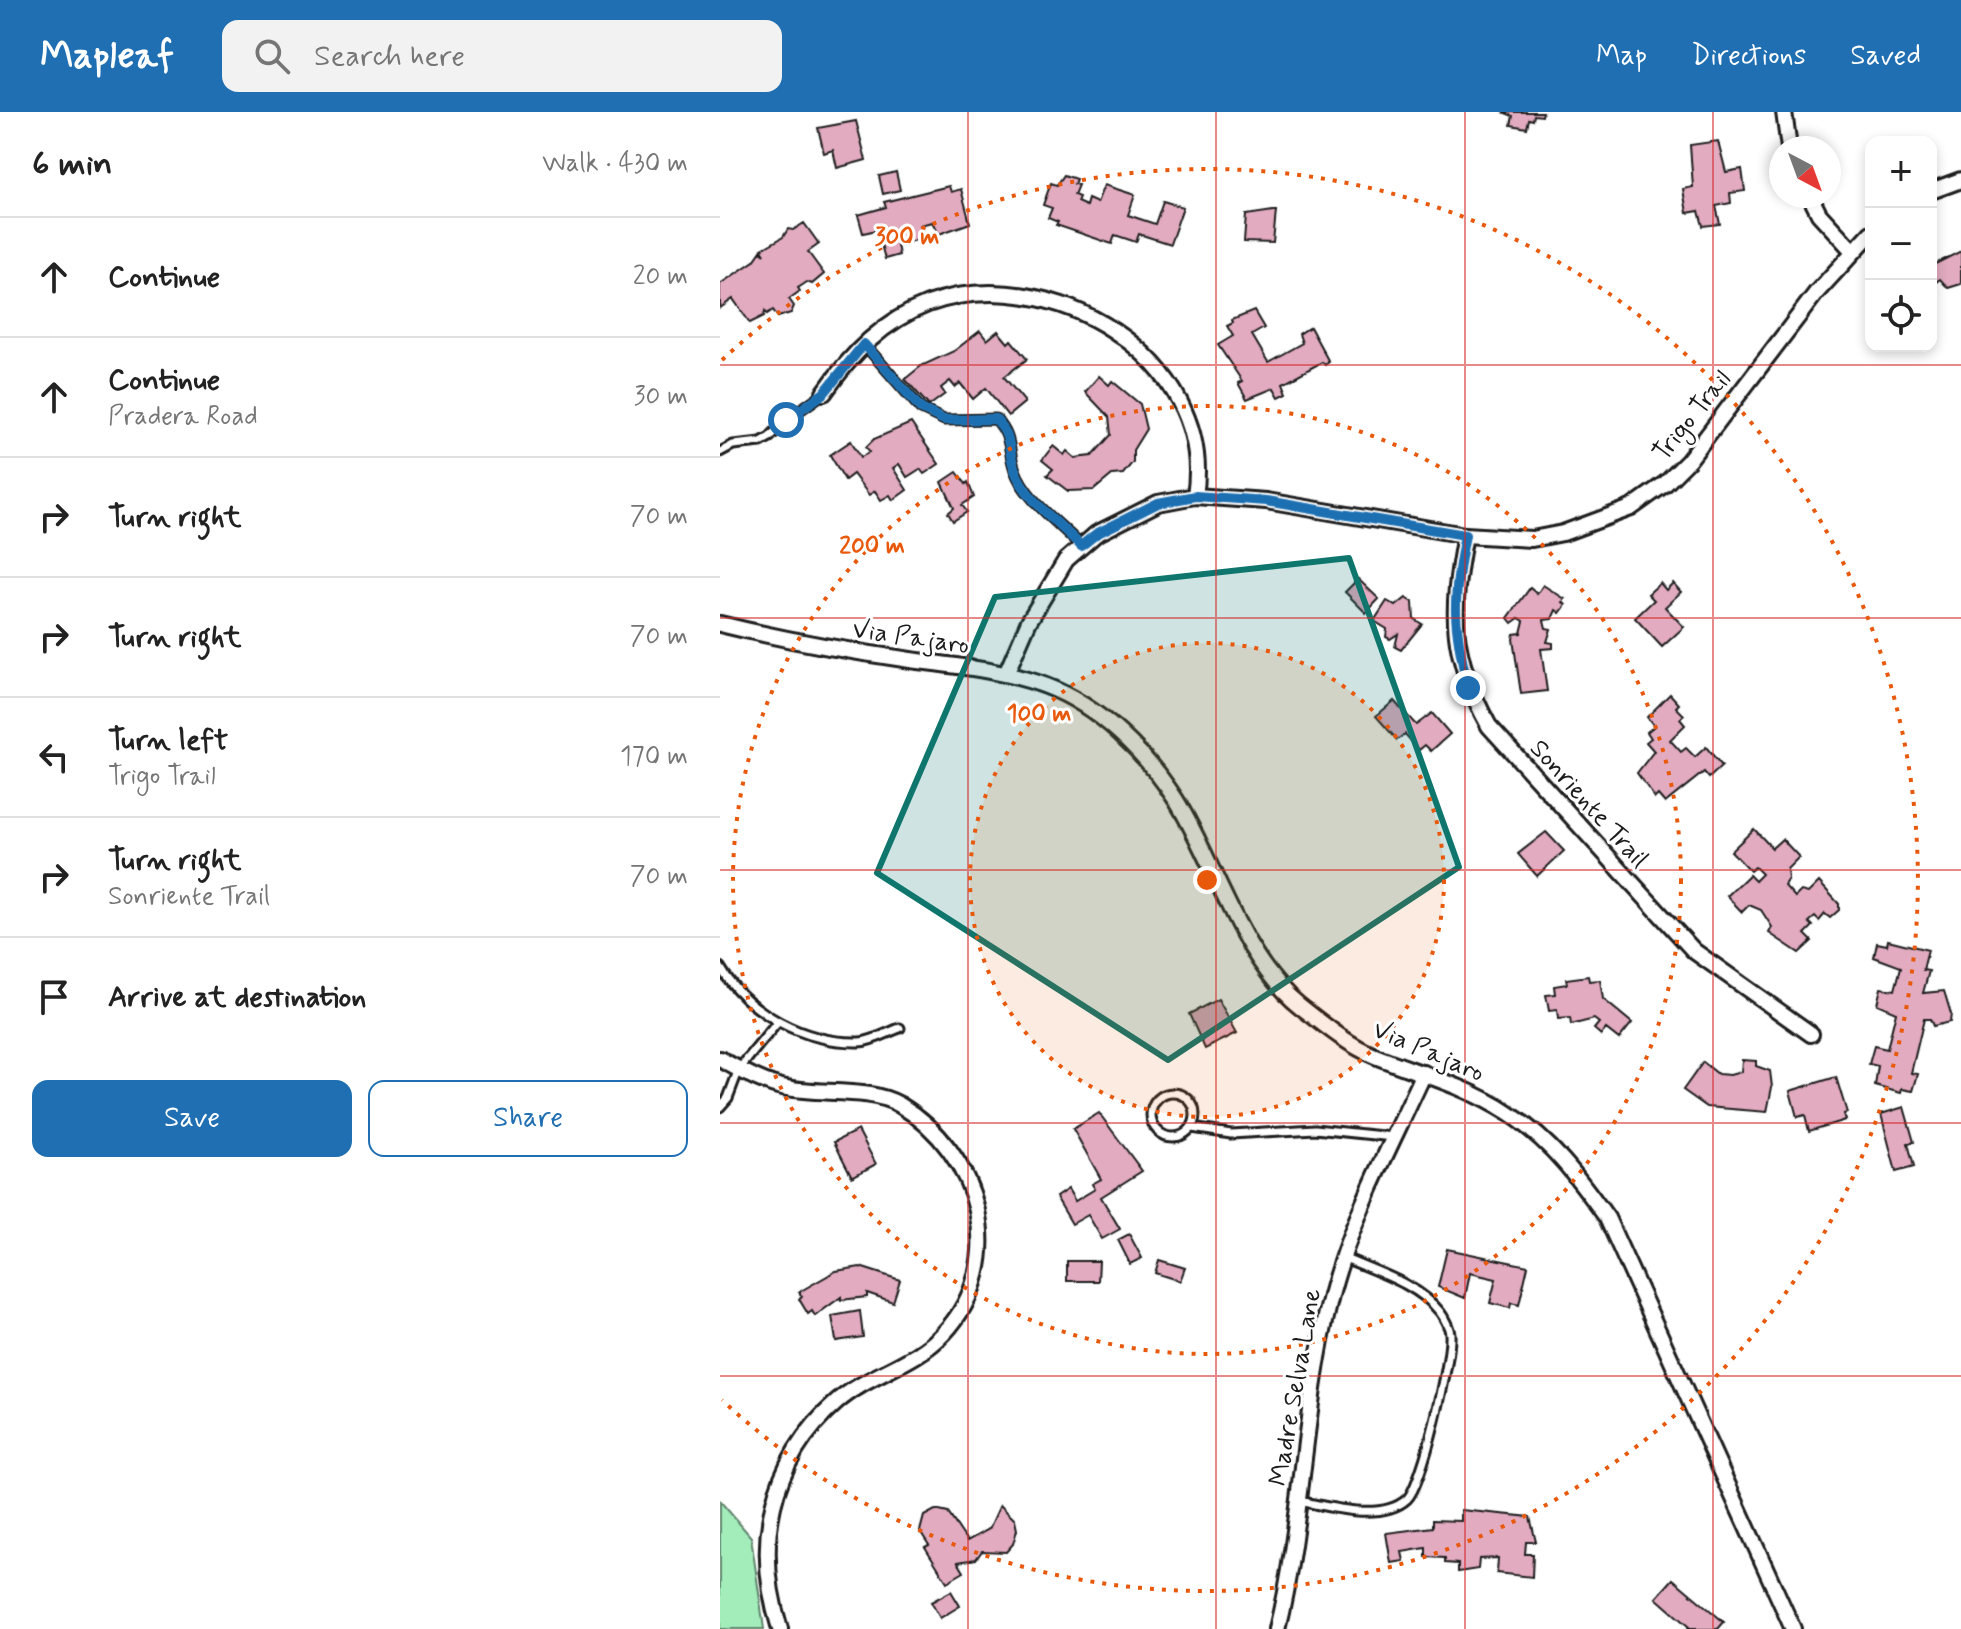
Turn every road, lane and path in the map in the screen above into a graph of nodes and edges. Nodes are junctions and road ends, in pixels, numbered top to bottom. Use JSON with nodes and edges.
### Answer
{"nodes":[{"id":1,"x":1784,"y":112,"type":"edge"},
{"id":2,"x":1787,"y":136,"type":"edge"},
{"id":3,"x":1961,"y":180,"type":"edge"},
{"id":4,"x":1937,"y":189,"type":"edge"},
{"id":5,"x":1816,"y":208,"type":"edge"},
{"id":6,"x":1865,"y":238,"type":"edge"},
{"id":7,"x":1852,"y":250,"type":"junction"},
{"id":8,"x":864,"y":344,"type":"junction"},
{"id":9,"x":824,"y":393,"type":"joint"},
{"id":10,"x":720,"y":452,"type":"edge"},
{"id":11,"x":1195,"y":496,"type":"junction"},
{"id":12,"x":1465,"y":535,"type":"junction"},
{"id":13,"x":1081,"y":546,"type":"junction"},
{"id":14,"x":720,"y":624,"type":"edge"},
{"id":15,"x":1006,"y":674,"type":"junction"},
{"id":16,"x":720,"y":967,"type":"edge"},
{"id":17,"x":777,"y":1023,"type":"junction"},
{"id":18,"x":900,"y":1028,"type":"dead end"},
{"id":19,"x":1811,"y":1034,"type":"dead end"},
{"id":20,"x":720,"y":1059,"type":"edge"},
{"id":21,"x":739,"y":1069,"type":"junction"},
{"id":22,"x":1424,"y":1073,"type":"junction"},
{"id":23,"x":720,"y":1107,"type":"edge"},
{"id":24,"x":1192,"y":1128,"type":"junction"},
{"id":25,"x":1395,"y":1137,"type":"junction"},
{"id":26,"x":1345,"y":1258,"type":"junction"},
{"id":27,"x":1297,"y":1500,"type":"junction"},
{"id":28,"x":780,"y":1629,"type":"edge"},
{"id":29,"x":1277,"y":1629,"type":"edge"},
{"id":30,"x":1793,"y":1629,"type":"edge"}],
"edges":[{"from":1,"to":2,"type":"street"},
{"from":3,"to":4,"type":"street"},
{"from":5,"to":7,"type":"street"},
{"from":6,"to":7,"type":"street","name":"Trigo Trail"},
{"from":7,"to":12,"type":"street","name":"Trigo Trail"},
{"from":8,"to":9,"type":"street"},
{"from":8,"to":11,"type":"street"},
{"from":8,"to":13,"type":"lane"},
{"from":9,"to":10,"type":"lane"},
{"from":11,"to":12,"type":"street","name":"Trigo Trail"},
{"from":11,"to":13,"type":"street","name":"Trigo Trail"},
{"from":12,"to":19,"type":"street","name":"Sonriente Trail"},
{"from":13,"to":15,"type":"street","name":"Trigo Trail"},
{"from":14,"to":15,"type":"street","name":"Via Pajaro"},
{"from":15,"to":22,"type":"street","name":"Via Pajaro"},
{"from":16,"to":17,"type":"lane"},
{"from":17,"to":18,"type":"lane"},
{"from":17,"to":21,"type":"lane"},
{"from":20,"to":21,"type":"street"},
{"from":21,"to":23,"type":"lane"},
{"from":21,"to":28,"type":"street"},
{"from":22,"to":25,"type":"street","name":"Madre Selva Lane"},
{"from":22,"to":30,"type":"street","name":"Via Pajaro"},
{"from":24,"to":24,"type":"lane"},
{"from":24,"to":25,"type":"lane"},
{"from":25,"to":26,"type":"street","name":"Madre Selva Lane"},
{"from":26,"to":27,"type":"street","name":"Madre Selva Lane"},
{"from":26,"to":27,"type":"lane"},
{"from":27,"to":29,"type":"street","name":"Madre Selva Lane"}]}
